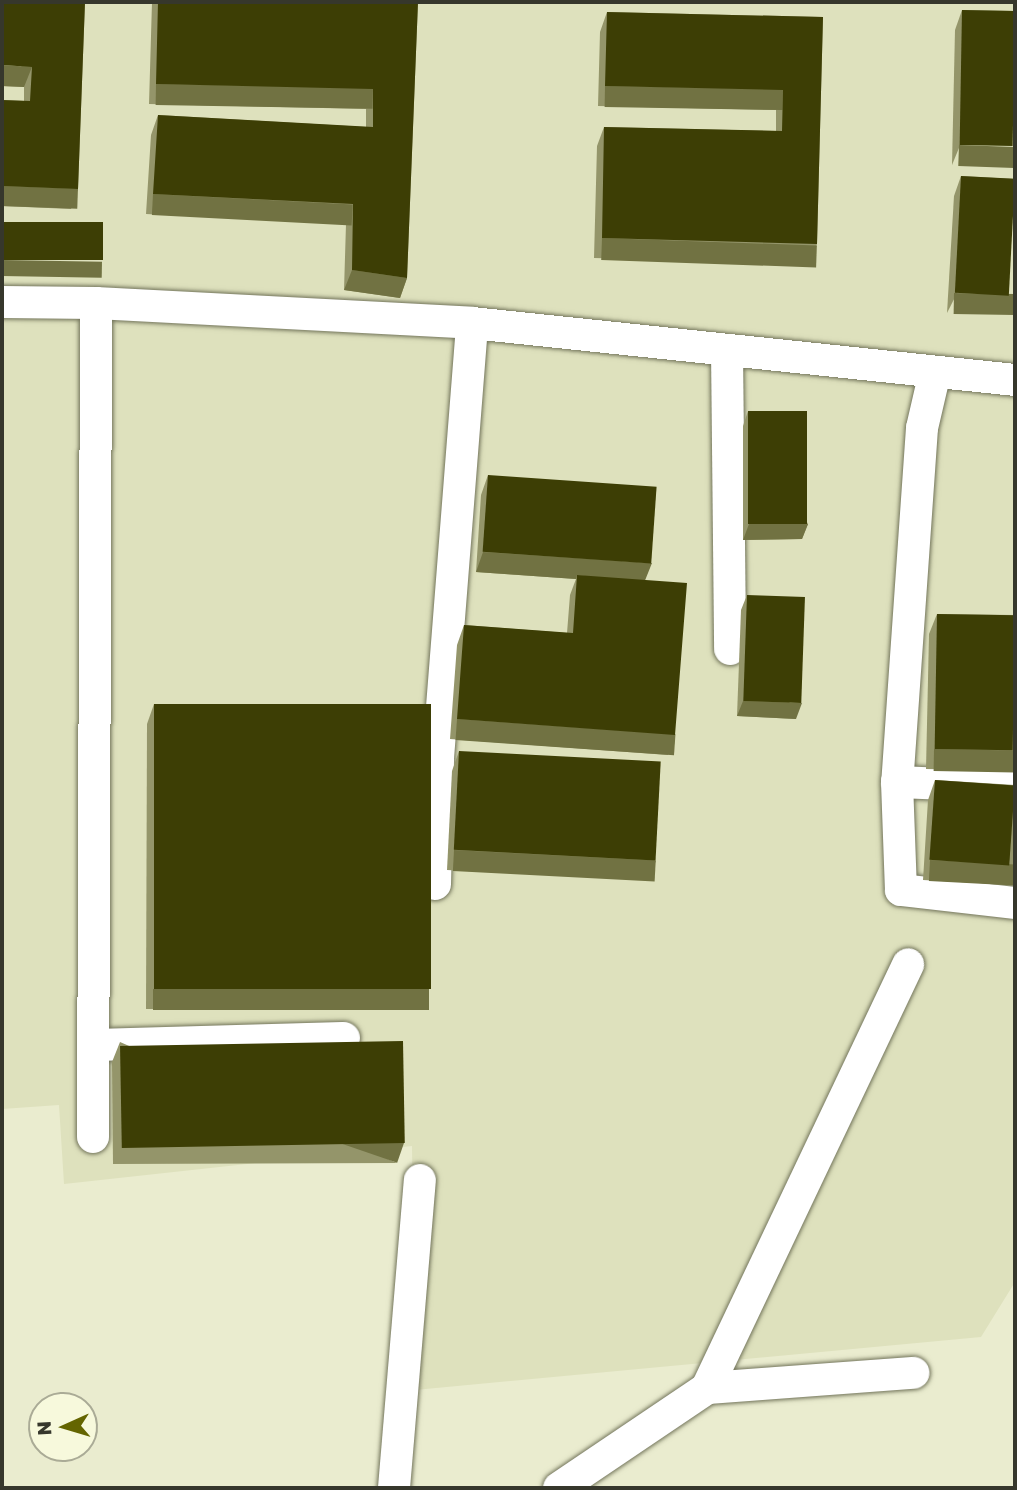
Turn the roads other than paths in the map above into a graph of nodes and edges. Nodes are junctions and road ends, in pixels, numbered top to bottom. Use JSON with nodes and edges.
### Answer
{"nodes":[{"id":1,"x":2,"y":303,"type":"edge"},
{"id":2,"x":96,"y":303,"type":"junction"},
{"id":3,"x":472,"y":323,"type":"junction"},
{"id":4,"x":727,"y":350,"type":"junction"},
{"id":5,"x":935,"y":372,"type":"junction"},
{"id":6,"x":1015,"y":380,"type":"edge"},
{"id":7,"x":730,"y":649,"type":"dead end"},
{"id":8,"x":897,"y":782,"type":"junction"},
{"id":9,"x":1015,"y":787,"type":"edge"},
{"id":10,"x":435,"y":884,"type":"dead end"},
{"id":11,"x":1015,"y":902,"type":"edge"},
{"id":12,"x":908,"y":964,"type":"dead end"},
{"id":13,"x":344,"y":1038,"type":"edge"},
{"id":14,"x":94,"y":1045,"type":"junction"},
{"id":15,"x":93,"y":1137,"type":"dead end"},
{"id":16,"x":420,"y":1180,"type":"dead end"},
{"id":17,"x":913,"y":1373,"type":"dead end"},
{"id":18,"x":708,"y":1388,"type":"junction"},
{"id":19,"x":394,"y":1488,"type":"edge"},
{"id":20,"x":559,"y":1488,"type":"edge"}],
"edges":[{"from":1,"to":2,"type":"street"},
{"from":2,"to":3,"type":"street"},
{"from":2,"to":14,"type":"street"},
{"from":3,"to":4,"type":"street"},
{"from":3,"to":10,"type":"street"},
{"from":4,"to":5,"type":"street"},
{"from":4,"to":7,"type":"street"},
{"from":5,"to":6,"type":"street"},
{"from":5,"to":8,"type":"street"},
{"from":8,"to":9,"type":"street"},
{"from":8,"to":11,"type":"street"},
{"from":12,"to":18,"type":"street"},
{"from":13,"to":14,"type":"street"},
{"from":14,"to":15,"type":"street"},
{"from":16,"to":19,"type":"street"},
{"from":17,"to":18,"type":"street"},
{"from":18,"to":20,"type":"street"}]}
